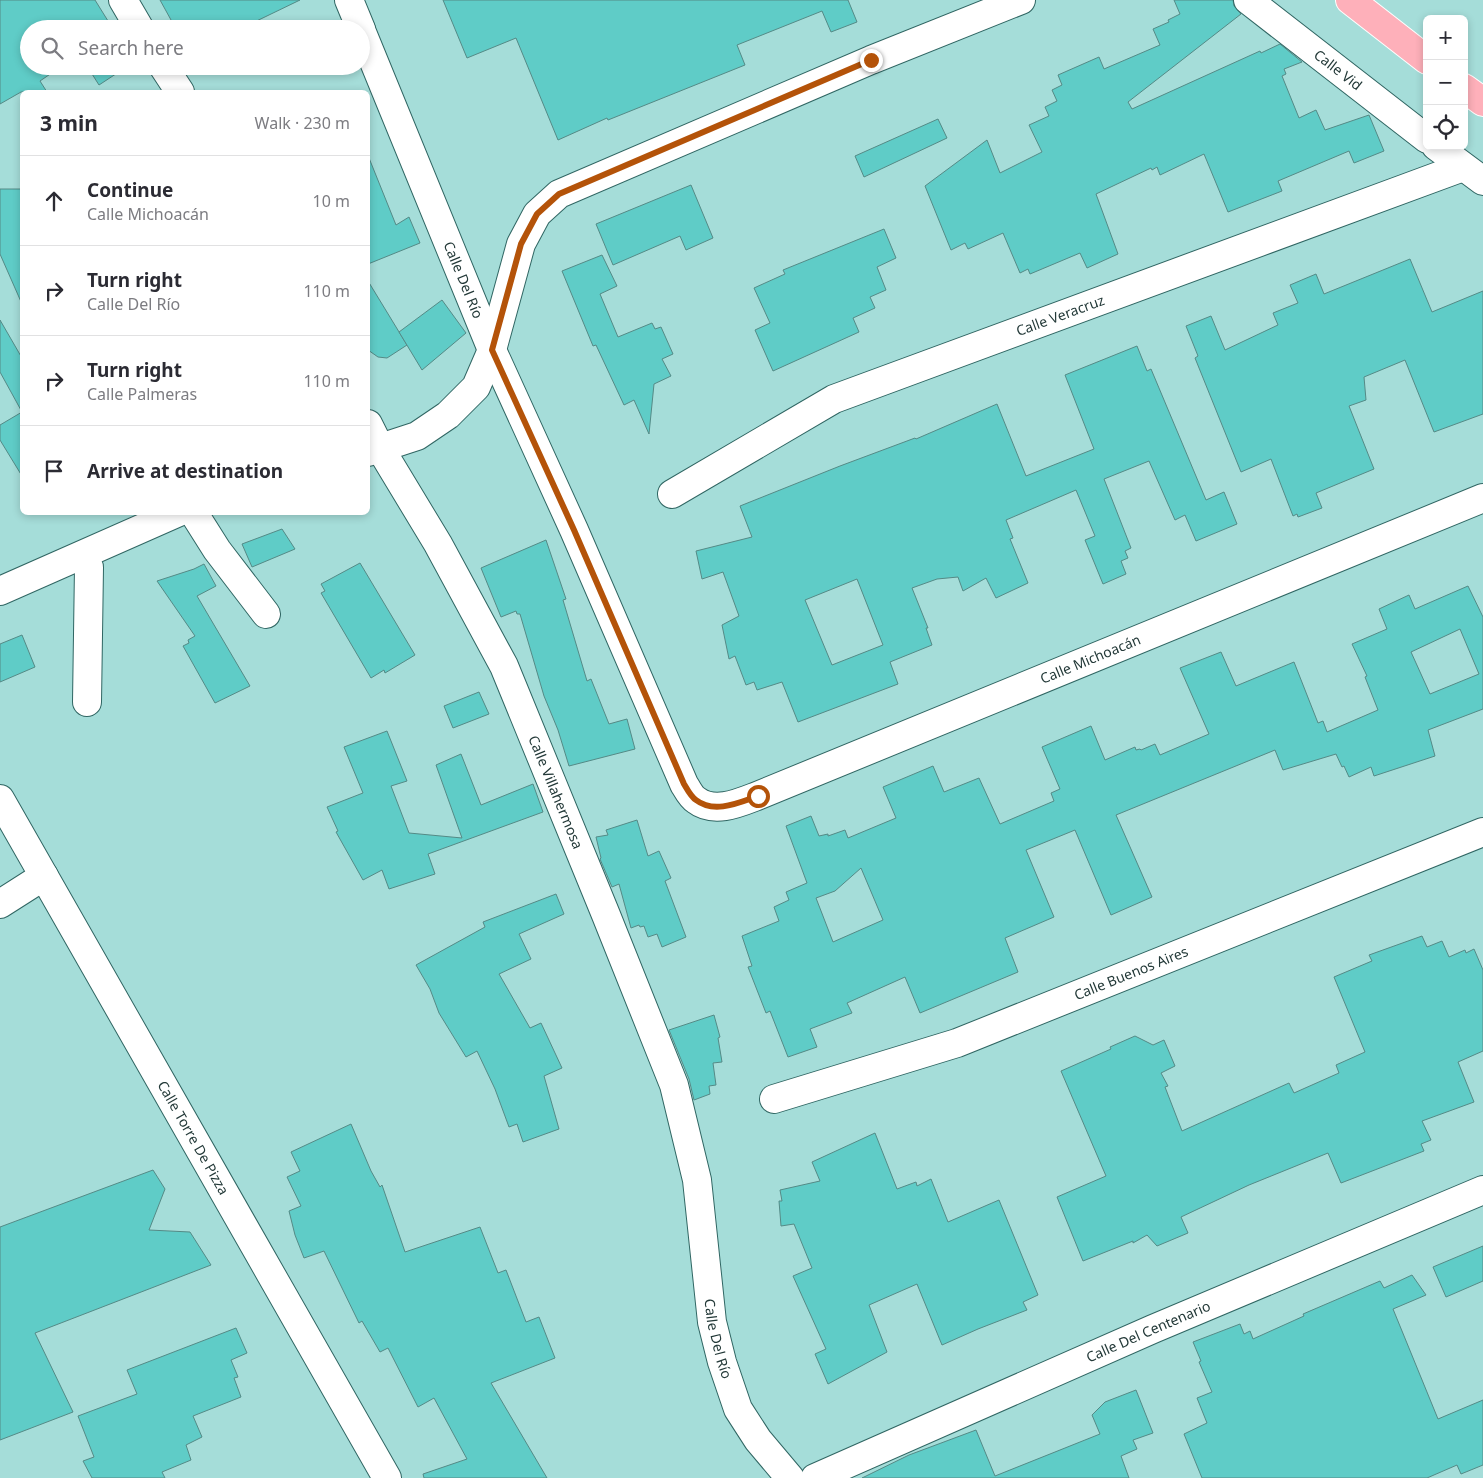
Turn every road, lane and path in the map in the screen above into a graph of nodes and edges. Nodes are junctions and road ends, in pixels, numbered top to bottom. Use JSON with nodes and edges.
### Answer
{"nodes":[{"id":1,"x":123,"y":0,"type":"edge"},
{"id":2,"x":349,"y":0,"type":"edge"},
{"id":3,"x":1021,"y":0,"type":"edge"},
{"id":4,"x":1248,"y":0,"type":"edge"},
{"id":5,"x":1350,"y":0,"type":"edge"},
{"id":6,"x":135,"y":20,"type":"edge"},
{"id":7,"x":357,"y":20,"type":"edge"},
{"id":8,"x":370,"y":51,"type":"edge"},
{"id":9,"x":1423,"y":57,"type":"edge"},
{"id":10,"x":169,"y":75,"type":"edge"},
{"id":11,"x":179,"y":90,"type":"edge"},
{"id":12,"x":1468,"y":91,"type":"edge"},
{"id":13,"x":1483,"y":102,"type":"edge"},
{"id":14,"x":1423,"y":136,"type":"edge"},
{"id":15,"x":1441,"y":150,"type":"edge"},
{"id":16,"x":1473,"y":174,"type":"edge"},
{"id":17,"x":492,"y":350,"type":"junction"},
{"id":18,"x":370,"y":433,"type":"edge"},
{"id":19,"x":374,"y":450,"type":"edge"},
{"id":20,"x":672,"y":494,"type":"dead end"},
{"id":21,"x":1483,"y":498,"type":"edge"},
{"id":22,"x":172,"y":515,"type":"edge"},
{"id":23,"x":195,"y":515,"type":"edge"},
{"id":24,"x":83,"y":555,"type":"junction"},
{"id":25,"x":0,"y":591,"type":"edge"},
{"id":26,"x":266,"y":614,"type":"dead end"},
{"id":27,"x":87,"y":702,"type":"dead end"},
{"id":28,"x":0,"y":798,"type":"edge"},
{"id":29,"x":695,"y":800,"type":"joint"},
{"id":30,"x":1483,"y":832,"type":"edge"},
{"id":31,"x":44,"y":876,"type":"junction"},
{"id":32,"x":0,"y":904,"type":"edge"},
{"id":33,"x":774,"y":1099,"type":"dead end"},
{"id":34,"x":697,"y":1180,"type":"joint"},
{"id":35,"x":1483,"y":1190,"type":"edge"},
{"id":36,"x":387,"y":1478,"type":"edge"},
{"id":37,"x":790,"y":1478,"type":"edge"},
{"id":38,"x":815,"y":1478,"type":"edge"}],
"edges":[{"from":1,"to":6,"type":"street"},
{"from":2,"to":7,"type":"street","name":"Calle Del Río"},
{"from":3,"to":17,"type":"street"},
{"from":4,"to":14,"type":"street","name":"Calle Vid"},
{"from":5,"to":9,"type":"highway"},
{"from":8,"to":17,"type":"street","name":"Calle Del Río"},
{"from":10,"to":11,"type":"street"},
{"from":12,"to":13,"type":"highway"},
{"from":15,"to":16,"type":"street"},
{"from":16,"to":20,"type":"street","name":"Calle Veracruz"},
{"from":17,"to":19,"type":"street"},
{"from":17,"to":29,"type":"street","name":"Calle Del Río"},
{"from":18,"to":19,"type":"street","name":"Calle Villahermosa"},
{"from":19,"to":34,"type":"street","name":"Calle Villahermosa"},
{"from":21,"to":29,"type":"street","name":"Calle Michoacán"},
{"from":22,"to":24,"type":"street"},
{"from":23,"to":26,"type":"street"},
{"from":24,"to":25,"type":"street"},
{"from":24,"to":27,"type":"street"},
{"from":28,"to":31,"type":"street","name":"Calle Torre De Pizza"},
{"from":30,"to":33,"type":"street","name":"Calle Buenos Aires"},
{"from":31,"to":32,"type":"street"},
{"from":31,"to":36,"type":"street","name":"Calle Torre De Pizza"},
{"from":34,"to":37,"type":"street","name":"Calle Del Río"},
{"from":35,"to":38,"type":"street","name":"Calle Del Centenario"}]}
